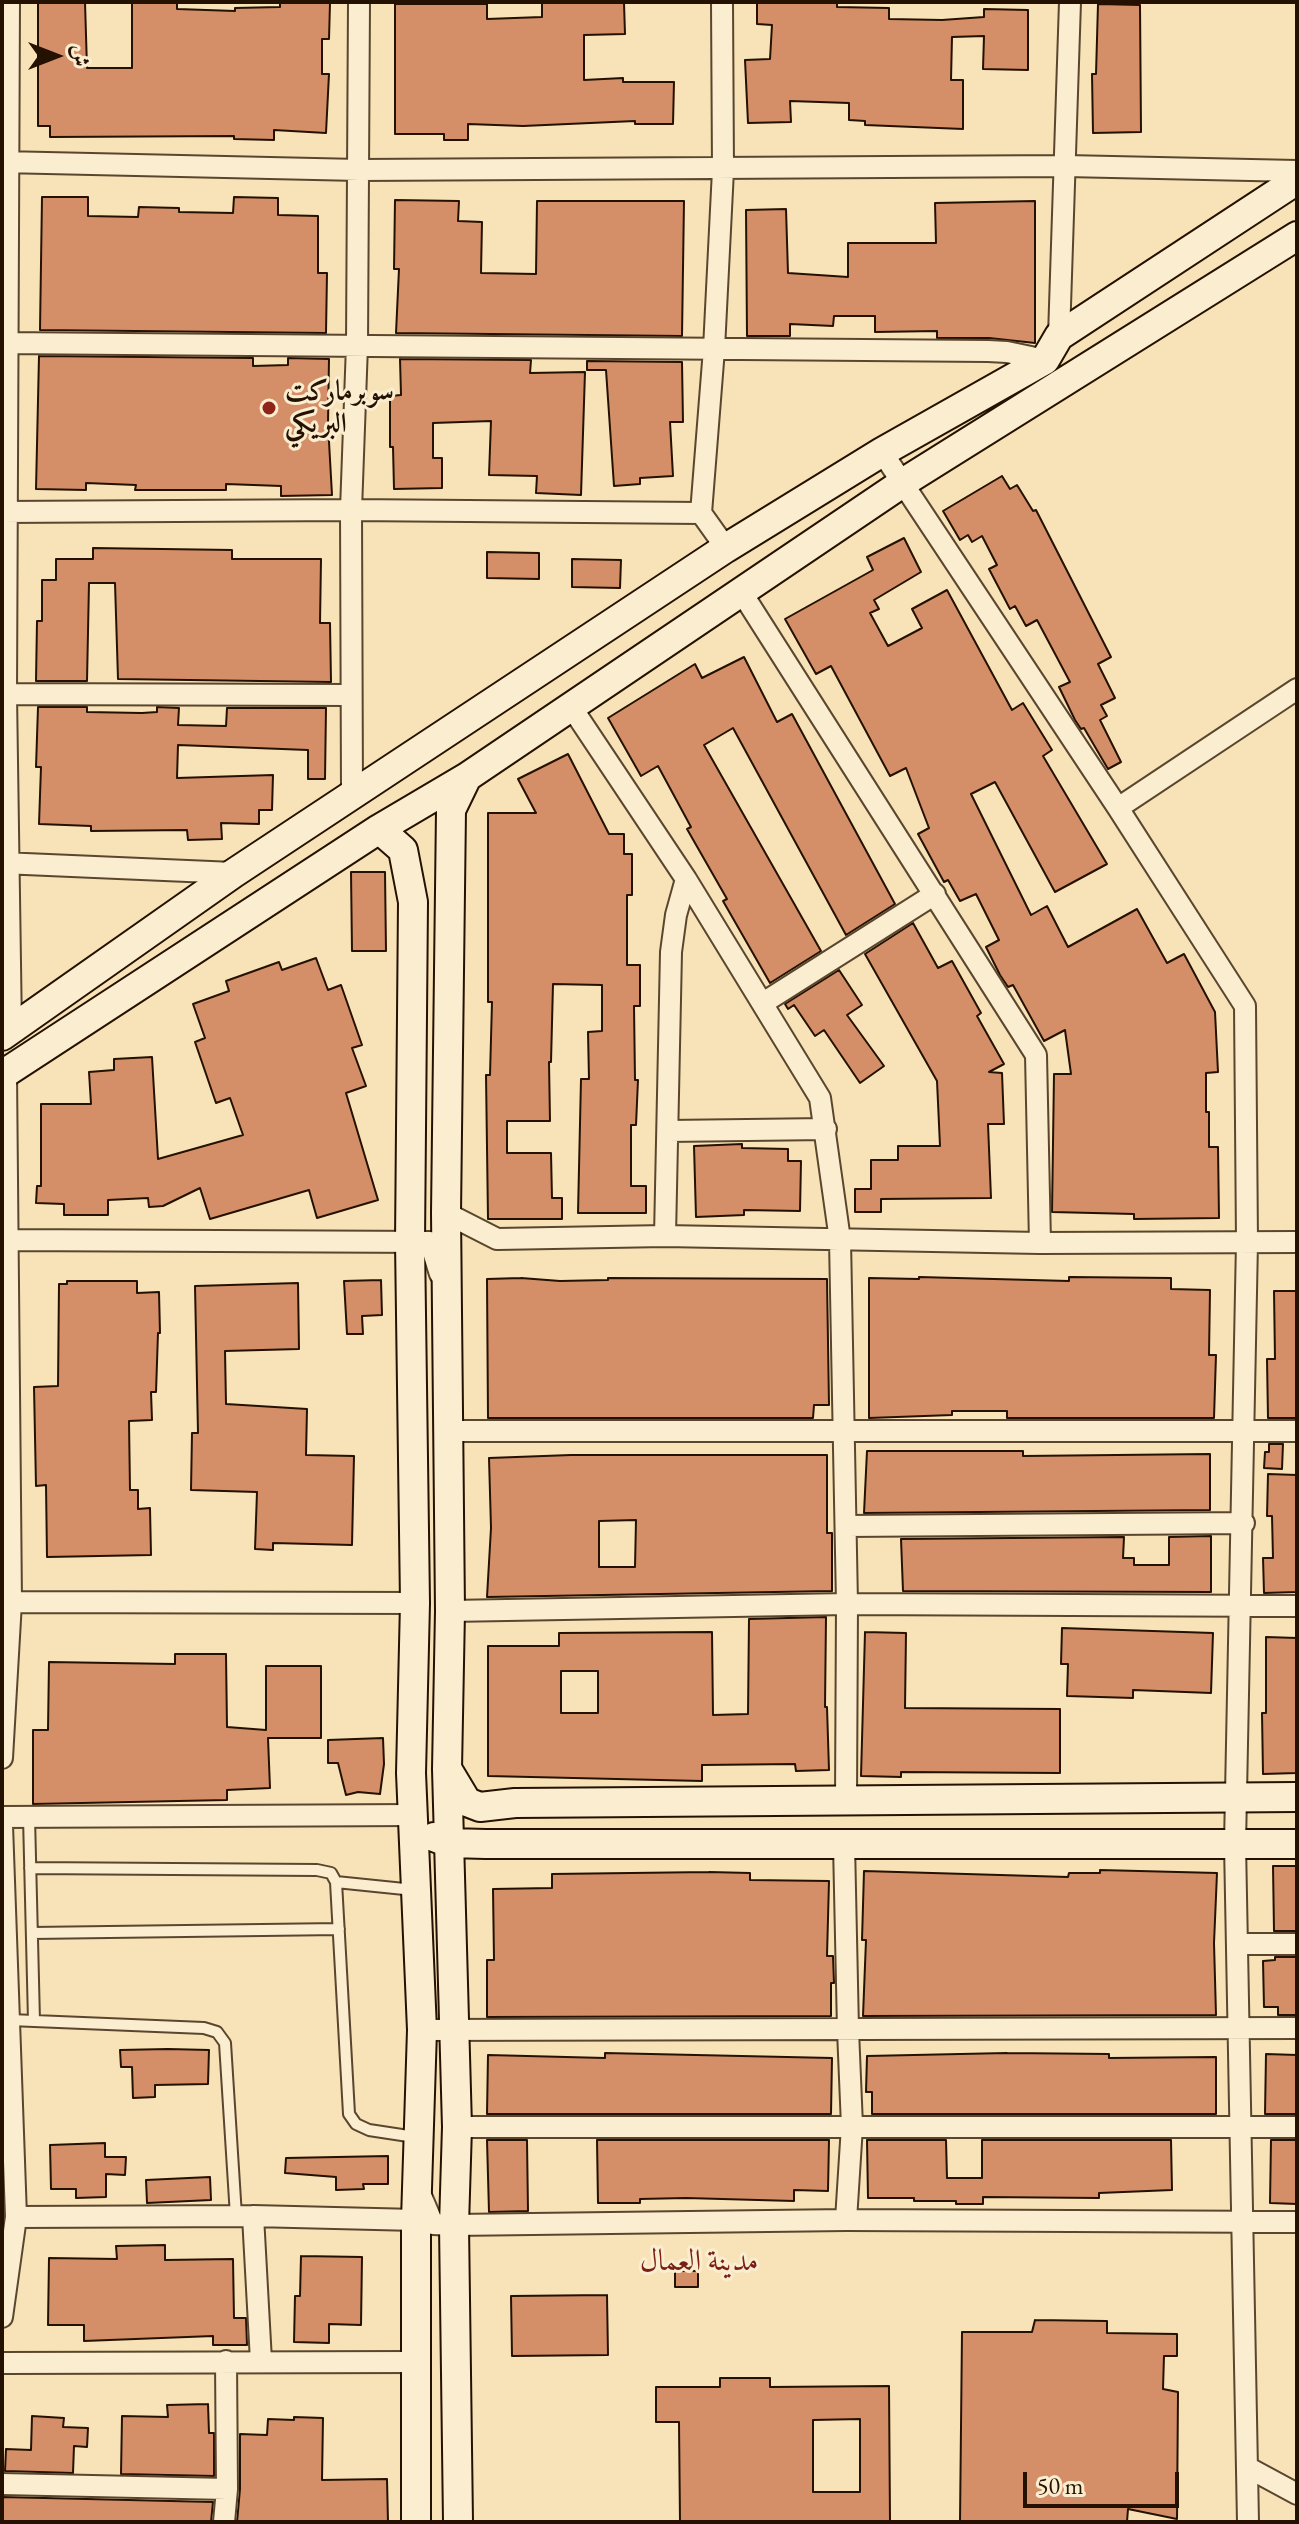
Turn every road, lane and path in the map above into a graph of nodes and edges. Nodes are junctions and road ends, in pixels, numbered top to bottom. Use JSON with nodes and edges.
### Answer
{"nodes":[{"id":1,"x":9,"y":2,"type":"edge"},
{"id":2,"x":359,"y":2,"type":"edge"},
{"id":3,"x":722,"y":2,"type":"edge"},
{"id":4,"x":1070,"y":2,"type":"edge"},
{"id":5,"x":5,"y":162,"type":"edge"},
{"id":6,"x":1066,"y":166,"type":"junction"},
{"id":7,"x":359,"y":170,"type":"junction"},
{"id":8,"x":723,"y":170,"type":"junction"},
{"id":9,"x":1297,"y":171,"type":"edge"},
{"id":10,"x":1297,"y":180,"type":"edge"},
{"id":11,"x":1297,"y":236,"type":"edge"},
{"id":12,"x":6,"y":344,"type":"edge"},
{"id":13,"x":357,"y":345,"type":"junction"},
{"id":14,"x":1052,"y":348,"type":"junction"},
{"id":15,"x":714,"y":349,"type":"junction"},
{"id":16,"x":882,"y":452,"type":"junction"},
{"id":17,"x":904,"y":482,"type":"junction"},
{"id":18,"x":351,"y":510,"type":"junction"},
{"id":19,"x":5,"y":512,"type":"edge"},
{"id":20,"x":701,"y":513,"type":"junction"},
{"id":21,"x":726,"y":548,"type":"junction"},
{"id":22,"x":742,"y":593,"type":"junction"},
{"id":23,"x":1297,"y":689,"type":"edge"},
{"id":24,"x":4,"y":694,"type":"edge"},
{"id":25,"x":351,"y":695,"type":"junction"},
{"id":26,"x":570,"y":705,"type":"junction"},
{"id":27,"x":467,"y":777,"type":"junction"},
{"id":28,"x":352,"y":794,"type":"junction"},
{"id":29,"x":1118,"y":808,"type":"junction"},
{"id":30,"x":379,"y":829,"type":"junction"},
{"id":31,"x":5,"y":863,"type":"edge"},
{"id":32,"x":451,"y":866,"type":"junction"},
{"id":33,"x":234,"y":873,"type":"junction"},
{"id":34,"x":408,"y":878,"type":"junction"},
{"id":35,"x":686,"y":879,"type":"junction"},
{"id":36,"x":935,"y":894,"type":"junction"},
{"id":37,"x":763,"y":1003,"type":"junction"},
{"id":38,"x":7,"y":1033,"type":"edge"},
{"id":39,"x":4,"y":1074,"type":"edge"},
{"id":40,"x":826,"y":1129,"type":"junction"},
{"id":41,"x":668,"y":1131,"type":"junction"},
{"id":42,"x":446,"y":1213,"type":"junction"},
{"id":43,"x":665,"y":1236,"type":"junction"},
{"id":44,"x":7,"y":1240,"type":"junction"},
{"id":45,"x":840,"y":1240,"type":"junction"},
{"id":46,"x":410,"y":1242,"type":"junction"},
{"id":47,"x":1247,"y":1242,"type":"junction"},
{"id":48,"x":1297,"y":1242,"type":"edge"},
{"id":49,"x":1040,"y":1243,"type":"junction"},
{"id":50,"x":447,"y":1298,"type":"junction"},
{"id":51,"x":5,"y":1326,"type":"edge"},
{"id":52,"x":449,"y":1431,"type":"junction"},
{"id":53,"x":1297,"y":1431,"type":"edge"},
{"id":54,"x":844,"y":1432,"type":"junction"},
{"id":55,"x":1244,"y":1432,"type":"junction"},
{"id":56,"x":1244,"y":1523,"type":"junction"},
{"id":57,"x":846,"y":1526,"type":"junction"},
{"id":58,"x":11,"y":1602,"type":"junction"},
{"id":59,"x":415,"y":1603,"type":"junction"},
{"id":60,"x":847,"y":1604,"type":"junction"},
{"id":61,"x":1242,"y":1606,"type":"junction"},
{"id":62,"x":1297,"y":1606,"type":"edge"},
{"id":63,"x":450,"y":1611,"type":"junction"},
{"id":64,"x":2,"y":1758,"type":"edge"},
{"id":65,"x":447,"y":1769,"type":"junction"},
{"id":66,"x":411,"y":1773,"type":"junction"},
{"id":67,"x":1235,"y":1797,"type":"junction"},
{"id":68,"x":1297,"y":1797,"type":"edge"},
{"id":69,"x":846,"y":1799,"type":"junction"},
{"id":70,"x":959,"y":1799,"type":"junction"},
{"id":71,"x":515,"y":1803,"type":"junction"},
{"id":72,"x":414,"y":1815,"type":"junction"},
{"id":73,"x":2,"y":1817,"type":"edge"},
{"id":74,"x":29,"y":1817,"type":"junction"},
{"id":75,"x":3,"y":1836,"type":"edge"},
{"id":76,"x":449,"y":1843,"type":"junction"},
{"id":77,"x":516,"y":1844,"type":"junction"},
{"id":78,"x":844,"y":1844,"type":"junction"},
{"id":79,"x":1235,"y":1844,"type":"junction"},
{"id":80,"x":1297,"y":1844,"type":"edge"},
{"id":81,"x":30,"y":1868,"type":"junction"},
{"id":82,"x":336,"y":1882,"type":"junction"},
{"id":83,"x":417,"y":1890,"type":"junction"},
{"id":84,"x":339,"y":1929,"type":"junction"},
{"id":85,"x":32,"y":1933,"type":"junction"},
{"id":86,"x":1237,"y":1944,"type":"junction"},
{"id":87,"x":1297,"y":1944,"type":"edge"},
{"id":88,"x":10,"y":2020,"type":"junction"},
{"id":89,"x":34,"y":2021,"type":"junction"},
{"id":90,"x":1238,"y":2028,"type":"junction"},
{"id":91,"x":1297,"y":2028,"type":"edge"},
{"id":92,"x":454,"y":2029,"type":"junction"},
{"id":93,"x":422,"y":2030,"type":"junction"},
{"id":94,"x":848,"y":2030,"type":"junction"},
{"id":95,"x":852,"y":2126,"type":"junction"},
{"id":96,"x":457,"y":2127,"type":"junction"},
{"id":97,"x":1241,"y":2127,"type":"junction"},
{"id":98,"x":1297,"y":2127,"type":"edge"},
{"id":99,"x":417,"y":2137,"type":"junction"},
{"id":100,"x":418,"y":2187,"type":"junction"},
{"id":101,"x":244,"y":2216,"type":"junction"},
{"id":102,"x":16,"y":2217,"type":"junction"},
{"id":103,"x":416,"y":2220,"type":"junction"},
{"id":104,"x":846,"y":2220,"type":"junction"},
{"id":105,"x":1241,"y":2221,"type":"junction"},
{"id":106,"x":1297,"y":2222,"type":"edge"},
{"id":107,"x":454,"y":2225,"type":"junction"},
{"id":108,"x":2,"y":2317,"type":"edge"},
{"id":109,"x":226,"y":2361,"type":"junction"},
{"id":110,"x":261,"y":2361,"type":"junction"},
{"id":111,"x":415,"y":2362,"type":"junction"},
{"id":112,"x":2,"y":2363,"type":"edge"},
{"id":113,"x":1247,"y":2467,"type":"junction"},
{"id":114,"x":2,"y":2484,"type":"edge"},
{"id":115,"x":227,"y":2489,"type":"junction"},
{"id":116,"x":1297,"y":2494,"type":"edge"},
{"id":117,"x":224,"y":2522,"type":"edge"},
{"id":118,"x":416,"y":2522,"type":"edge"},
{"id":119,"x":458,"y":2522,"type":"edge"},
{"id":120,"x":1248,"y":2522,"type":"edge"}],
"edges":[{"from":1,"to":5,"type":"street"},
{"from":2,"to":7,"type":"street"},
{"from":3,"to":8,"type":"street"},
{"from":4,"to":6,"type":"street"},
{"from":5,"to":7,"type":"street"},
{"from":5,"to":12,"type":"street"},
{"from":6,"to":8,"type":"street"},
{"from":6,"to":9,"type":"street"},
{"from":6,"to":14,"type":"street"},
{"from":7,"to":8,"type":"street"},
{"from":7,"to":13,"type":"street"},
{"from":8,"to":15,"type":"street"},
{"from":10,"to":14,"type":"street"},
{"from":11,"to":17,"type":"street"},
{"from":12,"to":13,"type":"street"},
{"from":12,"to":19,"type":"street"},
{"from":13,"to":15,"type":"street"},
{"from":13,"to":18,"type":"street"},
{"from":14,"to":15,"type":"street"},
{"from":14,"to":16,"type":"street"},
{"from":15,"to":20,"type":"street"},
{"from":16,"to":17,"type":"street"},
{"from":16,"to":21,"type":"street"},
{"from":17,"to":22,"type":"street"},
{"from":17,"to":29,"type":"street"},
{"from":18,"to":19,"type":"street"},
{"from":18,"to":20,"type":"street"},
{"from":18,"to":25,"type":"street"},
{"from":19,"to":24,"type":"street"},
{"from":20,"to":21,"type":"street"},
{"from":21,"to":28,"type":"street"},
{"from":22,"to":26,"type":"street"},
{"from":22,"to":36,"type":"street"},
{"from":23,"to":29,"type":"street"},
{"from":24,"to":25,"type":"street"},
{"from":24,"to":31,"type":"street"},
{"from":25,"to":28,"type":"street"},
{"from":26,"to":27,"type":"street"},
{"from":26,"to":35,"type":"street"},
{"from":27,"to":30,"type":"street"},
{"from":27,"to":32,"type":"street"},
{"from":28,"to":33,"type":"street"},
{"from":29,"to":47,"type":"street"},
{"from":30,"to":34,"type":"street"},
{"from":30,"to":39,"type":"street"},
{"from":31,"to":33,"type":"street"},
{"from":31,"to":38,"type":"street"},
{"from":32,"to":34,"type":"street"},
{"from":32,"to":42,"type":"street"},
{"from":33,"to":38,"type":"street"},
{"from":34,"to":46,"type":"street"},
{"from":35,"to":37,"type":"street"},
{"from":35,"to":41,"type":"street"},
{"from":36,"to":37,"type":"street"},
{"from":36,"to":49,"type":"street"},
{"from":37,"to":40,"type":"street"},
{"from":39,"to":44,"type":"street"},
{"from":40,"to":41,"type":"street"},
{"from":40,"to":45,"type":"street"},
{"from":41,"to":43,"type":"street"},
{"from":42,"to":43,"type":"street"},
{"from":42,"to":50,"type":"street"},
{"from":43,"to":45,"type":"street"},
{"from":44,"to":46,"type":"street"},
{"from":44,"to":51,"type":"street"},
{"from":45,"to":49,"type":"street"},
{"from":45,"to":54,"type":"street"},
{"from":46,"to":50,"type":"street"},
{"from":46,"to":59,"type":"street"},
{"from":47,"to":48,"type":"street"},
{"from":47,"to":49,"type":"street"},
{"from":47,"to":55,"type":"street"},
{"from":50,"to":52,"type":"street"},
{"from":51,"to":58,"type":"street"},
{"from":52,"to":54,"type":"street"},
{"from":52,"to":63,"type":"street"},
{"from":53,"to":55,"type":"street"},
{"from":54,"to":55,"type":"street"},
{"from":54,"to":57,"type":"street"},
{"from":55,"to":56,"type":"street"},
{"from":56,"to":57,"type":"street"},
{"from":56,"to":61,"type":"street"},
{"from":57,"to":60,"type":"street"},
{"from":58,"to":59,"type":"street"},
{"from":58,"to":64,"type":"street"},
{"from":59,"to":66,"type":"street"},
{"from":60,"to":61,"type":"street"},
{"from":60,"to":63,"type":"street"},
{"from":60,"to":69,"type":"street"},
{"from":61,"to":62,"type":"street"},
{"from":61,"to":67,"type":"street"},
{"from":63,"to":65,"type":"street"},
{"from":65,"to":71,"type":"street"},
{"from":65,"to":76,"type":"street"},
{"from":66,"to":72,"type":"street"},
{"from":66,"to":76,"type":"street"},
{"from":67,"to":68,"type":"street"},
{"from":67,"to":70,"type":"street"},
{"from":67,"to":79,"type":"street"},
{"from":69,"to":70,"type":"street"},
{"from":69,"to":71,"type":"street"},
{"from":70,"to":78,"type":"street"},
{"from":71,"to":77,"type":"street"},
{"from":72,"to":74,"type":"street"},
{"from":72,"to":83,"type":"street"},
{"from":73,"to":74,"type":"street"},
{"from":74,"to":81,"type":"lane"},
{"from":75,"to":88,"type":"street"},
{"from":76,"to":77,"type":"street"},
{"from":76,"to":92,"type":"street"},
{"from":77,"to":78,"type":"street"},
{"from":78,"to":79,"type":"street"},
{"from":78,"to":94,"type":"street"},
{"from":79,"to":80,"type":"street"},
{"from":79,"to":86,"type":"street"},
{"from":81,"to":82,"type":"lane"},
{"from":81,"to":85,"type":"lane"},
{"from":82,"to":83,"type":"lane"},
{"from":82,"to":84,"type":"lane"},
{"from":83,"to":93,"type":"street"},
{"from":84,"to":85,"type":"lane"},
{"from":84,"to":99,"type":"lane"},
{"from":85,"to":89,"type":"lane"},
{"from":86,"to":87,"type":"street"},
{"from":86,"to":90,"type":"street"},
{"from":88,"to":89,"type":"lane"},
{"from":88,"to":102,"type":"street"},
{"from":89,"to":101,"type":"lane"},
{"from":90,"to":91,"type":"street"},
{"from":90,"to":94,"type":"street"},
{"from":90,"to":97,"type":"street"},
{"from":92,"to":93,"type":"street"},
{"from":92,"to":94,"type":"street"},
{"from":92,"to":96,"type":"street"},
{"from":93,"to":99,"type":"street"},
{"from":94,"to":95,"type":"street"},
{"from":95,"to":96,"type":"street"},
{"from":95,"to":97,"type":"street"},
{"from":95,"to":104,"type":"street"},
{"from":96,"to":107,"type":"street"},
{"from":97,"to":98,"type":"street"},
{"from":97,"to":105,"type":"street"},
{"from":99,"to":100,"type":"street"},
{"from":100,"to":103,"type":"street"},
{"from":100,"to":107,"type":"street"},
{"from":101,"to":102,"type":"street"},
{"from":101,"to":103,"type":"street"},
{"from":101,"to":110,"type":"street"},
{"from":102,"to":108,"type":"street"},
{"from":103,"to":111,"type":"street"},
{"from":104,"to":105,"type":"street"},
{"from":104,"to":107,"type":"street"},
{"from":105,"to":106,"type":"street"},
{"from":105,"to":113,"type":"street"},
{"from":107,"to":119,"type":"street"},
{"from":109,"to":110,"type":"street"},
{"from":109,"to":112,"type":"street"},
{"from":109,"to":115,"type":"street"},
{"from":110,"to":111,"type":"street"},
{"from":111,"to":118,"type":"street"},
{"from":113,"to":116,"type":"street"},
{"from":113,"to":120,"type":"street"},
{"from":114,"to":115,"type":"street"},
{"from":115,"to":117,"type":"street"}]}
